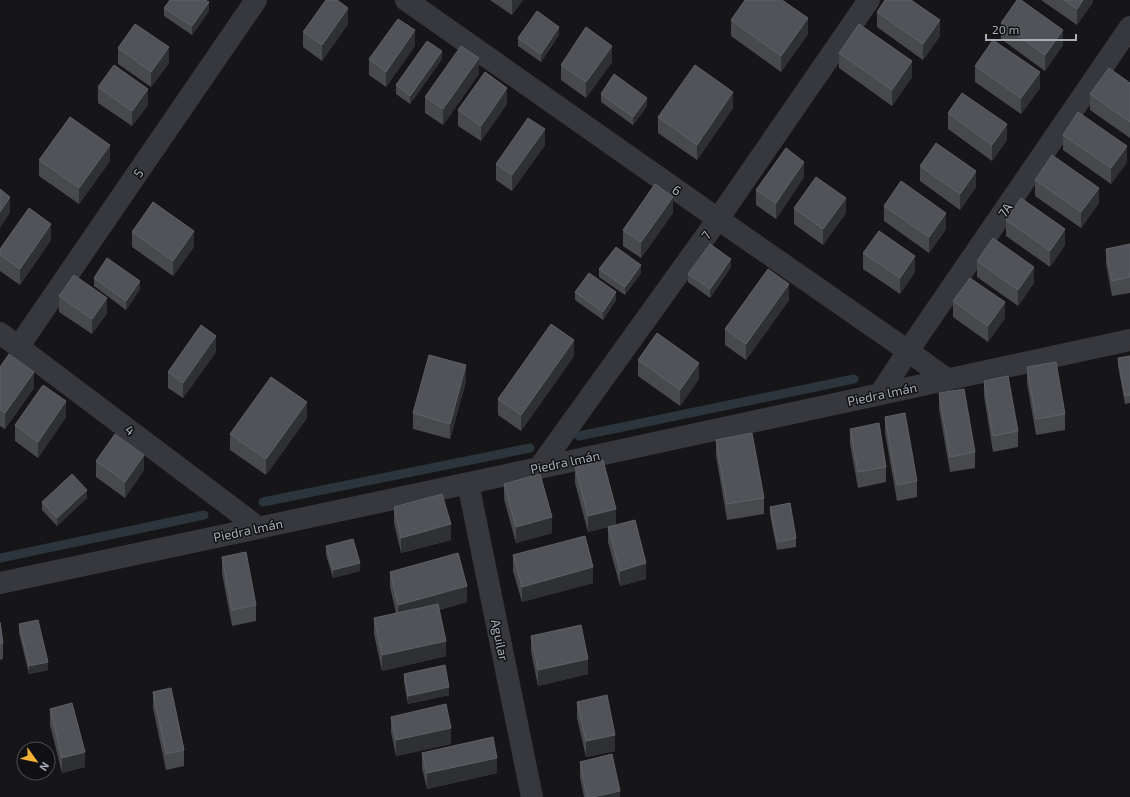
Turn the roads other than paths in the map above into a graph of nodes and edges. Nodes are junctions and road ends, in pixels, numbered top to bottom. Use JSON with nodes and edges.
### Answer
{"nodes":[{"id":1,"x":256,"y":0,"type":"edge"},
{"id":2,"x":406,"y":0,"type":"edge"},
{"id":3,"x":869,"y":0,"type":"edge"},
{"id":4,"x":1130,"y":27,"type":"edge"},
{"id":5,"x":718,"y":219,"type":"junction"},
{"id":6,"x":0,"y":333,"type":"edge"},
{"id":7,"x":1130,"y":340,"type":"edge"},
{"id":8,"x":19,"y":346,"type":"junction"},
{"id":9,"x":908,"y":351,"type":"junction"},
{"id":10,"x":948,"y":380,"type":"junction"},
{"id":11,"x":880,"y":394,"type":"junction"},
{"id":12,"x":540,"y":468,"type":"junction"},
{"id":13,"x":468,"y":483,"type":"junction"},
{"id":14,"x":259,"y":528,"type":"junction"},
{"id":15,"x":0,"y":583,"type":"edge"},
{"id":16,"x":532,"y":797,"type":"edge"}],
"edges":[{"from":1,"to":8,"type":"street","name":"5"},
{"from":2,"to":5,"type":"street","name":"6"},
{"from":3,"to":5,"type":"street","name":"7"},
{"from":4,"to":9,"type":"street","name":"7A"},
{"from":5,"to":9,"type":"street","name":"6"},
{"from":5,"to":12,"type":"street","name":"7"},
{"from":6,"to":8,"type":"street","name":"4"},
{"from":7,"to":10,"type":"street","name":"Piedra lmán"},
{"from":8,"to":14,"type":"street","name":"4"},
{"from":9,"to":10,"type":"street","name":"6"},
{"from":9,"to":11,"type":"street","name":"7A"},
{"from":10,"to":11,"type":"street","name":"Piedra lmán"},
{"from":11,"to":12,"type":"street","name":"Piedra lmán"},
{"from":12,"to":13,"type":"street","name":"Piedra lmán"},
{"from":13,"to":14,"type":"street","name":"Piedra lmán"},
{"from":13,"to":16,"type":"street","name":"Aguilar"},
{"from":14,"to":15,"type":"street","name":"Piedra lmán"}]}
